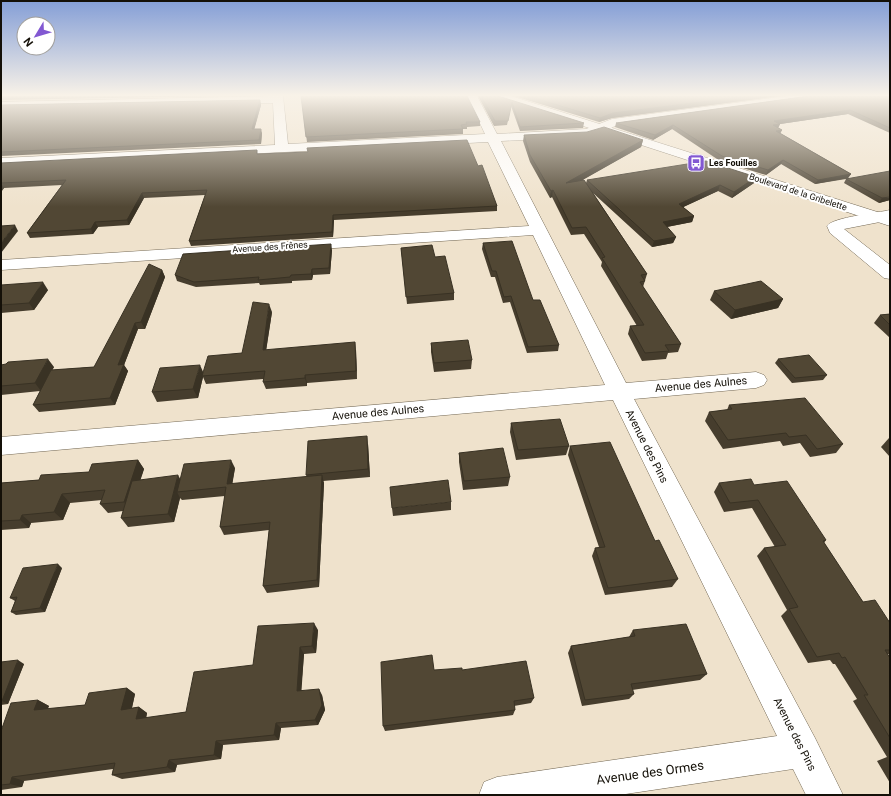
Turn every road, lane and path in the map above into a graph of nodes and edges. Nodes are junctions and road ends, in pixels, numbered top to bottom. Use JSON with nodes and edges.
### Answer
{"nodes":[{"id":1,"x":281,"y":133,"type":"edge"},
{"id":2,"x":490,"y":133,"type":"edge"},
{"id":3,"x":583,"y":133,"type":"edge"},
{"id":4,"x":617,"y":133,"type":"edge"},
{"id":5,"x":492,"y":138,"type":"junction"},
{"id":6,"x":282,"y":148,"type":"junction"},
{"id":7,"x":1,"y":162,"type":"edge"},
{"id":8,"x":886,"y":218,"type":"edge"},
{"id":9,"x":539,"y":230,"type":"junction"},
{"id":10,"x":1,"y":264,"type":"edge"},
{"id":11,"x":890,"y":274,"type":"edge"},
{"id":12,"x":756,"y":380,"type":"dead end"},
{"id":13,"x":619,"y":391,"type":"junction"},
{"id":14,"x":1,"y":446,"type":"edge"},
{"id":15,"x":803,"y":750,"type":"junction"},
{"id":16,"x":496,"y":795,"type":"edge"},
{"id":17,"x":826,"y":795,"type":"edge"}],
"edges":[{"from":1,"to":6,"type":"street"},
{"from":2,"to":5,"type":"street","name":"Avenue des Pins"},
{"from":3,"to":5,"type":"street"},
{"from":4,"to":8,"type":"street","name":"Boulevard de la Gribelette"},
{"from":5,"to":6,"type":"street"},
{"from":5,"to":9,"type":"street","name":"Avenue des Pins"},
{"from":6,"to":7,"type":"street"},
{"from":8,"to":11,"type":"street"},
{"from":9,"to":10,"type":"street","name":"Avenue des Frênes"},
{"from":9,"to":13,"type":"street","name":"Avenue des Pins"},
{"from":12,"to":13,"type":"street","name":"Avenue des Aulnes"},
{"from":13,"to":14,"type":"street","name":"Avenue des Aulnes"},
{"from":13,"to":15,"type":"street","name":"Avenue des Pins"},
{"from":15,"to":16,"type":"street","name":"Avenue des Ormes"},
{"from":15,"to":17,"type":"street","name":"Avenue des Pins"}]}
